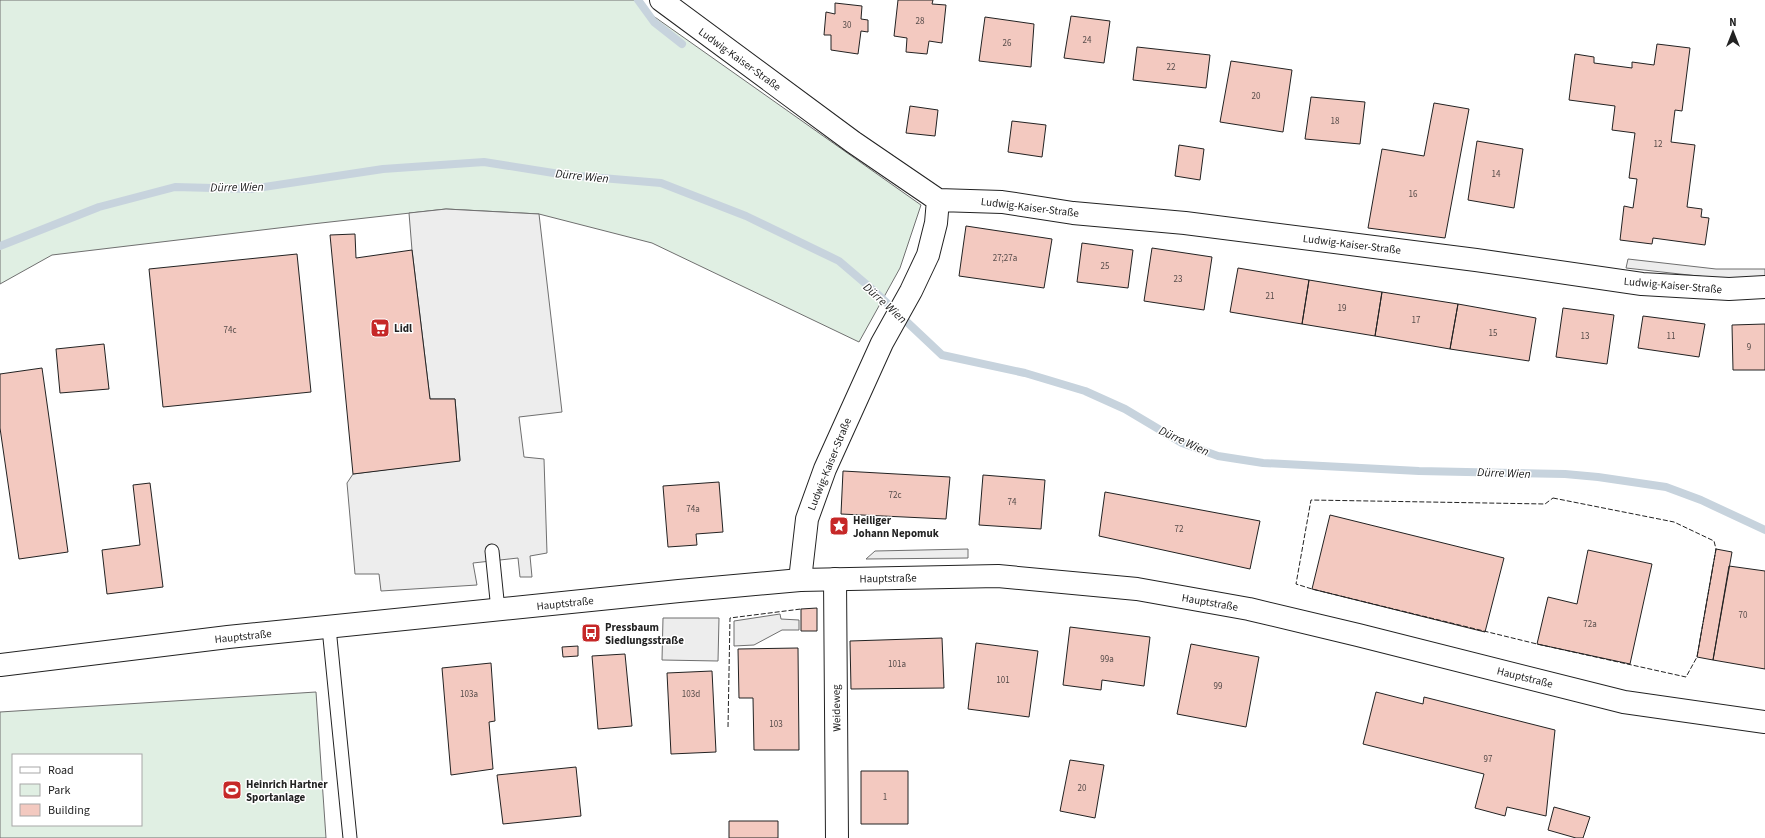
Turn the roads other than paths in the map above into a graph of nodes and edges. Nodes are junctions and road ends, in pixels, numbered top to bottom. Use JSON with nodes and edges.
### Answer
{"nodes":[{"id":1,"x":661,"y":0,"type":"edge"},
{"id":2,"x":938,"y":200,"type":"junction"},
{"id":3,"x":1765,"y":287,"type":"edge"},
{"id":4,"x":492,"y":551,"type":"dead end"},
{"id":5,"x":834,"y":578,"type":"junction"},
{"id":6,"x":800,"y":580,"type":"junction"},
{"id":7,"x":498,"y":610,"type":"junction"},
{"id":8,"x":329,"y":628,"type":"junction"},
{"id":9,"x":0,"y":665,"type":"edge"},
{"id":10,"x":1765,"y":722,"type":"edge"},
{"id":11,"x":350,"y":838,"type":"edge"},
{"id":12,"x":836,"y":838,"type":"edge"}],
"edges":[{"from":1,"to":2,"type":"street","name":"Ludwig-Kaiser-Straße"},
{"from":2,"to":3,"type":"street","name":"Ludwig-Kaiser-Straße"},
{"from":2,"to":6,"type":"street","name":"Ludwig-Kaiser-Straße"},
{"from":4,"to":7,"type":"lane"},
{"from":5,"to":6,"type":"street","name":"Hauptstraße"},
{"from":5,"to":10,"type":"street","name":"Hauptstraße"},
{"from":5,"to":12,"type":"street","name":"Weideweg"},
{"from":6,"to":7,"type":"street","name":"Hauptstraße"},
{"from":7,"to":8,"type":"street","name":"Hauptstraße"},
{"from":8,"to":9,"type":"street","name":"Hauptstraße"},
{"from":8,"to":11,"type":"lane"}]}
